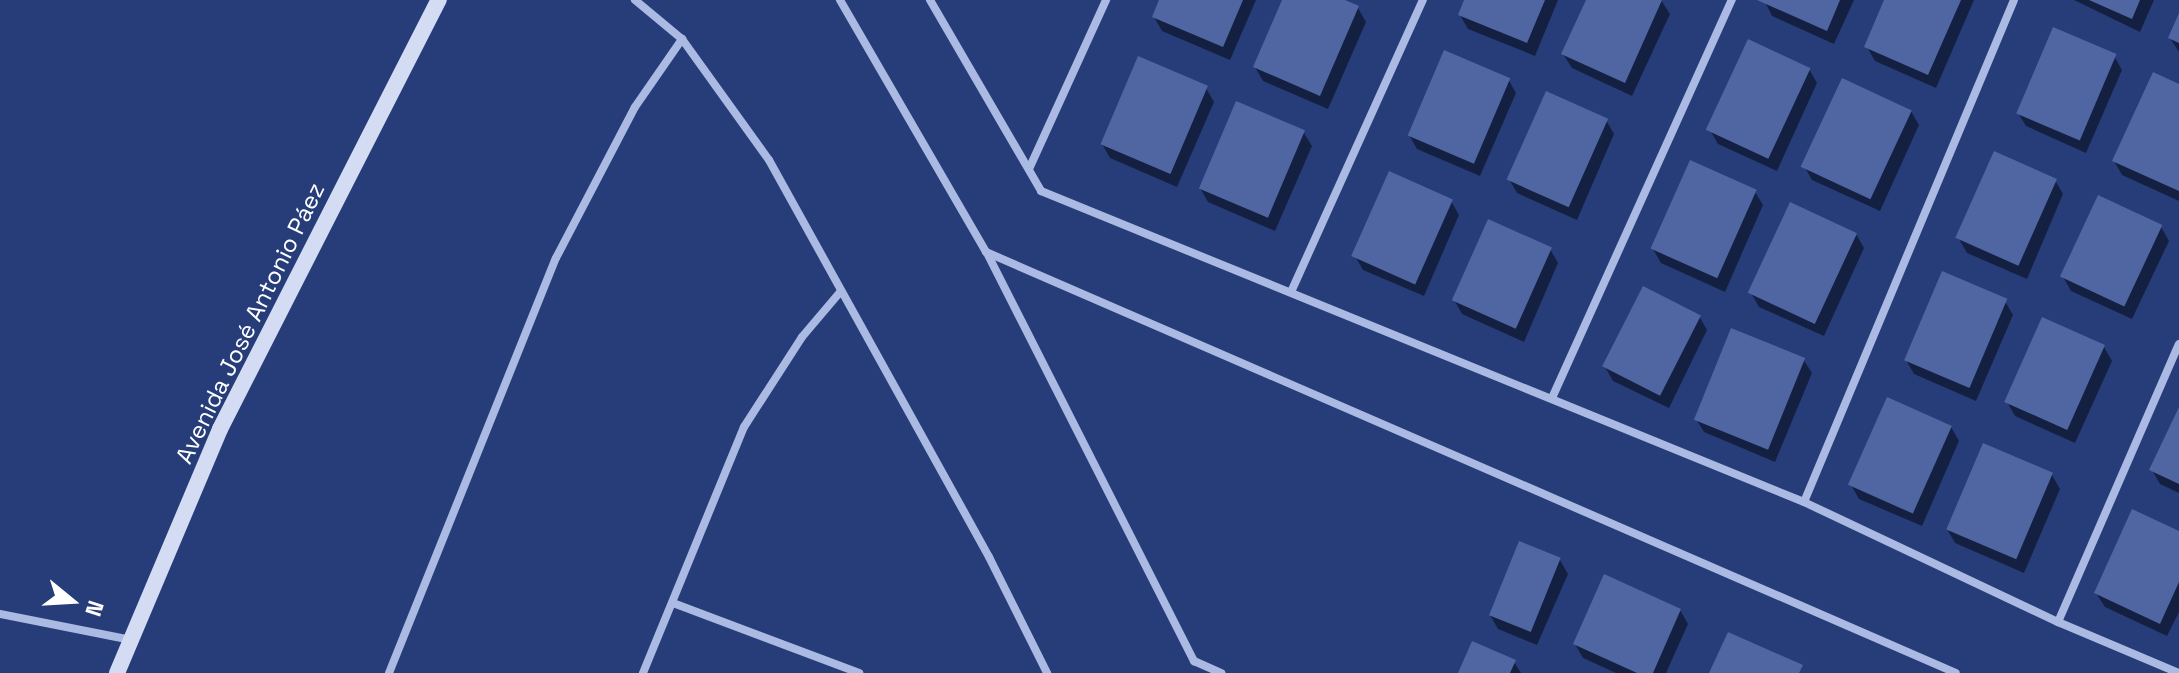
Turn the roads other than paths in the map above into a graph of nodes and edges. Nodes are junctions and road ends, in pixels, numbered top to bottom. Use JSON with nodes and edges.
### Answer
{"nodes":[{"id":1,"x":439,"y":0,"type":"edge"},
{"id":2,"x":635,"y":0,"type":"edge"},
{"id":3,"x":840,"y":0,"type":"edge"},
{"id":4,"x":930,"y":0,"type":"edge"},
{"id":5,"x":1106,"y":0,"type":"edge"},
{"id":6,"x":1423,"y":0,"type":"edge"},
{"id":7,"x":1732,"y":0,"type":"edge"},
{"id":8,"x":2014,"y":0,"type":"edge"},
{"id":9,"x":682,"y":39,"type":"junction"},
{"id":10,"x":1029,"y":169,"type":"junction"},
{"id":11,"x":986,"y":252,"type":"junction"},
{"id":12,"x":841,"y":291,"type":"junction"},
{"id":13,"x":1291,"y":292,"type":"junction"},
{"id":14,"x":2179,"y":344,"type":"edge"},
{"id":15,"x":1552,"y":398,"type":"junction"},
{"id":16,"x":1804,"y":502,"type":"junction"},
{"id":17,"x":673,"y":603,"type":"junction"},
{"id":18,"x":0,"y":614,"type":"edge"},
{"id":19,"x":2058,"y":622,"type":"junction"},
{"id":20,"x":131,"y":640,"type":"junction"},
{"id":21,"x":117,"y":673,"type":"edge"},
{"id":22,"x":389,"y":673,"type":"edge"},
{"id":23,"x":643,"y":673,"type":"edge"},
{"id":24,"x":859,"y":673,"type":"edge"},
{"id":25,"x":1047,"y":673,"type":"edge"},
{"id":26,"x":1221,"y":673,"type":"edge"},
{"id":27,"x":1956,"y":673,"type":"edge"},
{"id":28,"x":2179,"y":673,"type":"edge"}],
"edges":[{"from":1,"to":20,"type":"street","name":"Avenida José Antonio Páez"},
{"from":2,"to":9,"type":"street"},
{"from":3,"to":11,"type":"street"},
{"from":4,"to":10,"type":"street"},
{"from":5,"to":10,"type":"street"},
{"from":6,"to":13,"type":"street"},
{"from":7,"to":15,"type":"street"},
{"from":8,"to":16,"type":"street"},
{"from":9,"to":12,"type":"street"},
{"from":9,"to":22,"type":"street"},
{"from":10,"to":13,"type":"street"},
{"from":11,"to":26,"type":"street"},
{"from":11,"to":27,"type":"street"},
{"from":12,"to":17,"type":"street"},
{"from":12,"to":25,"type":"street"},
{"from":13,"to":15,"type":"street"},
{"from":14,"to":19,"type":"street"},
{"from":15,"to":16,"type":"street"},
{"from":16,"to":19,"type":"street"},
{"from":17,"to":23,"type":"street"},
{"from":17,"to":24,"type":"street"},
{"from":18,"to":20,"type":"street"},
{"from":19,"to":28,"type":"street"},
{"from":20,"to":21,"type":"street","name":"Avenida José Antonio Páez"}]}
